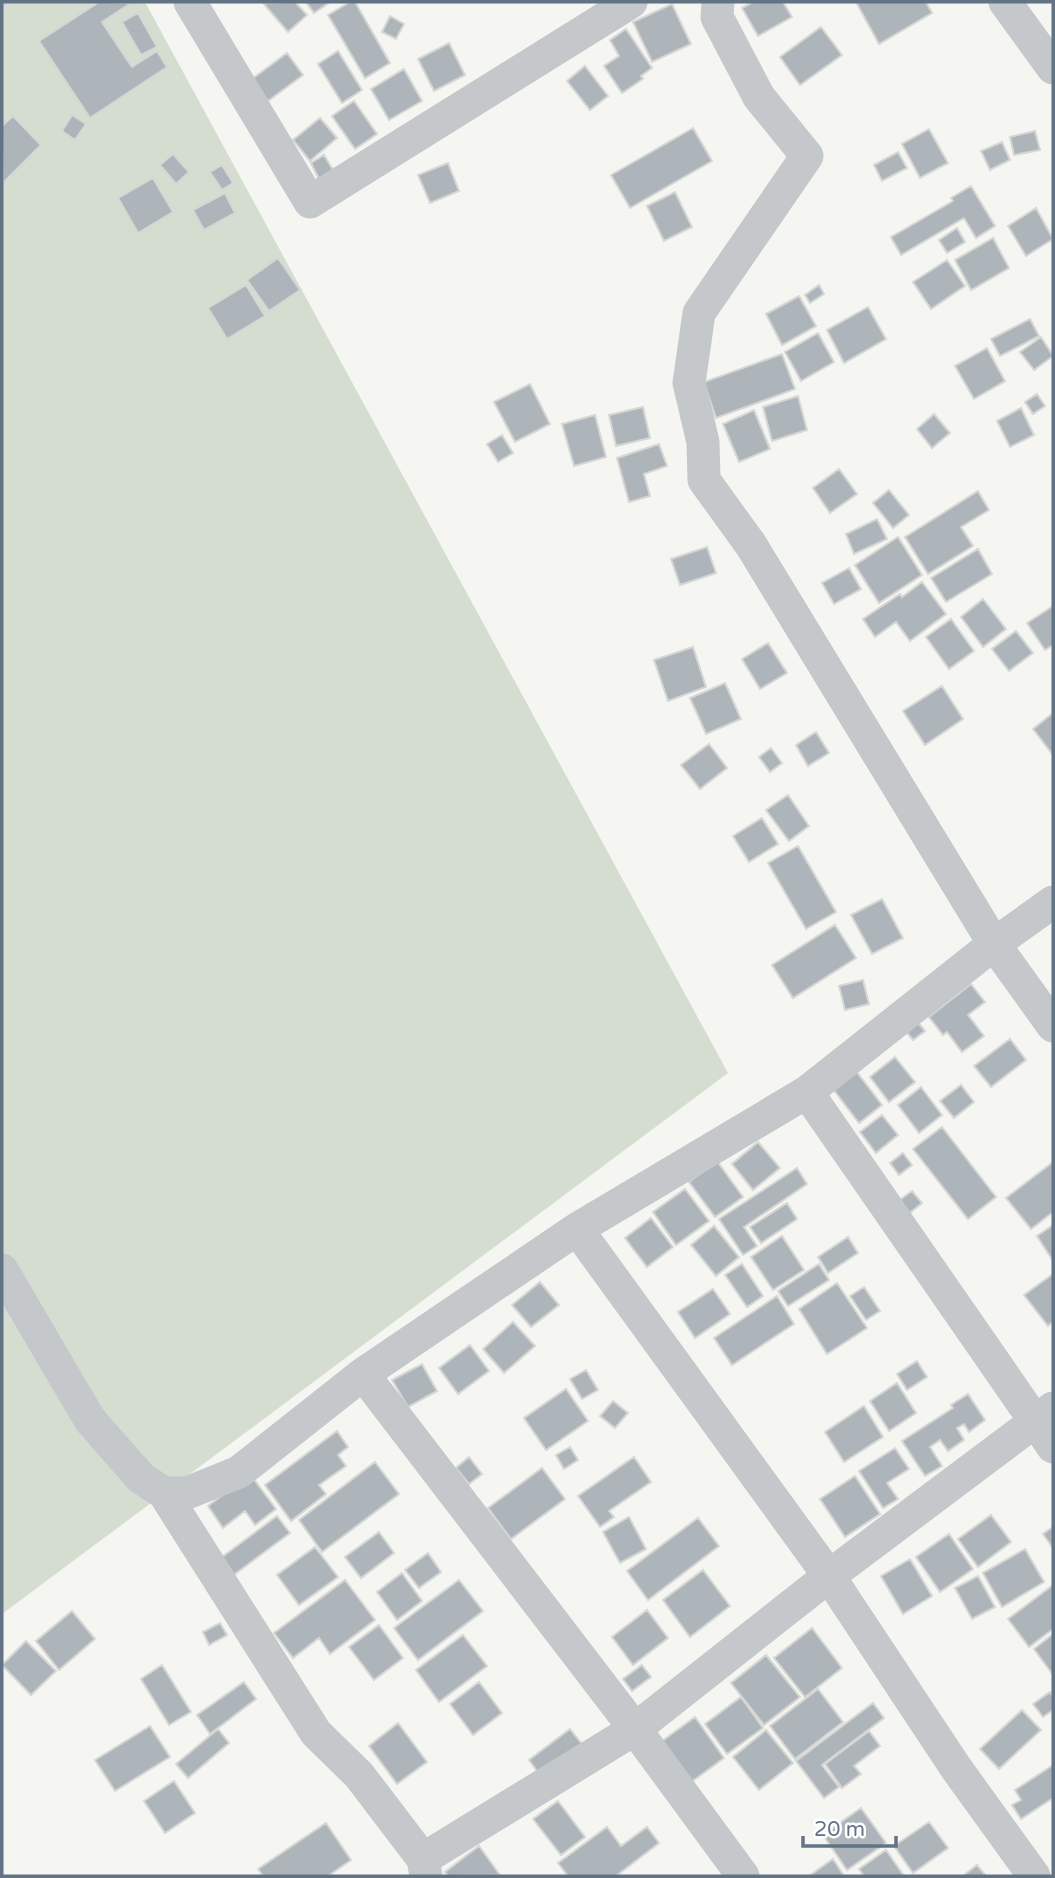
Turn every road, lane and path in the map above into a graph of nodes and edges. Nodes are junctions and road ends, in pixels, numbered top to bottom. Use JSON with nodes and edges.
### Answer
{"nodes":[{"id":1,"x":190,"y":2,"type":"edge"},
{"id":2,"x":631,"y":2,"type":"edge"},
{"id":3,"x":1005,"y":2,"type":"edge"},
{"id":4,"x":714,"y":7,"type":"edge"},
{"id":5,"x":1053,"y":68,"type":"edge"},
{"id":6,"x":1053,"y":902,"type":"edge"},
{"id":7,"x":994,"y":944,"type":"junction"},
{"id":8,"x":1053,"y":1026,"type":"edge"},
{"id":9,"x":807,"y":1092,"type":"junction"},
{"id":10,"x":577,"y":1229,"type":"junction"},
{"id":11,"x":2,"y":1270,"type":"edge"},
{"id":12,"x":363,"y":1374,"type":"junction"},
{"id":13,"x":1047,"y":1425,"type":"edge"},
{"id":14,"x":164,"y":1493,"type":"junction"},
{"id":15,"x":829,"y":1576,"type":"junction"},
{"id":16,"x":635,"y":1729,"type":"junction"},
{"id":17,"x":424,"y":1868,"type":"edge"},
{"id":18,"x":743,"y":1876,"type":"edge"},
{"id":19,"x":1034,"y":1876,"type":"edge"}],
"edges":[{"from":1,"to":2,"type":"street"},
{"from":3,"to":5,"type":"street"},
{"from":4,"to":7,"type":"street"},
{"from":6,"to":7,"type":"street"},
{"from":7,"to":8,"type":"street"},
{"from":7,"to":9,"type":"street"},
{"from":9,"to":10,"type":"street"},
{"from":9,"to":13,"type":"street"},
{"from":10,"to":12,"type":"street"},
{"from":10,"to":15,"type":"street"},
{"from":11,"to":14,"type":"street"},
{"from":12,"to":14,"type":"street"},
{"from":12,"to":16,"type":"street"},
{"from":13,"to":15,"type":"street"},
{"from":14,"to":17,"type":"street"},
{"from":15,"to":16,"type":"street"},
{"from":15,"to":19,"type":"street"},
{"from":16,"to":17,"type":"street"},
{"from":16,"to":18,"type":"street"}]}
